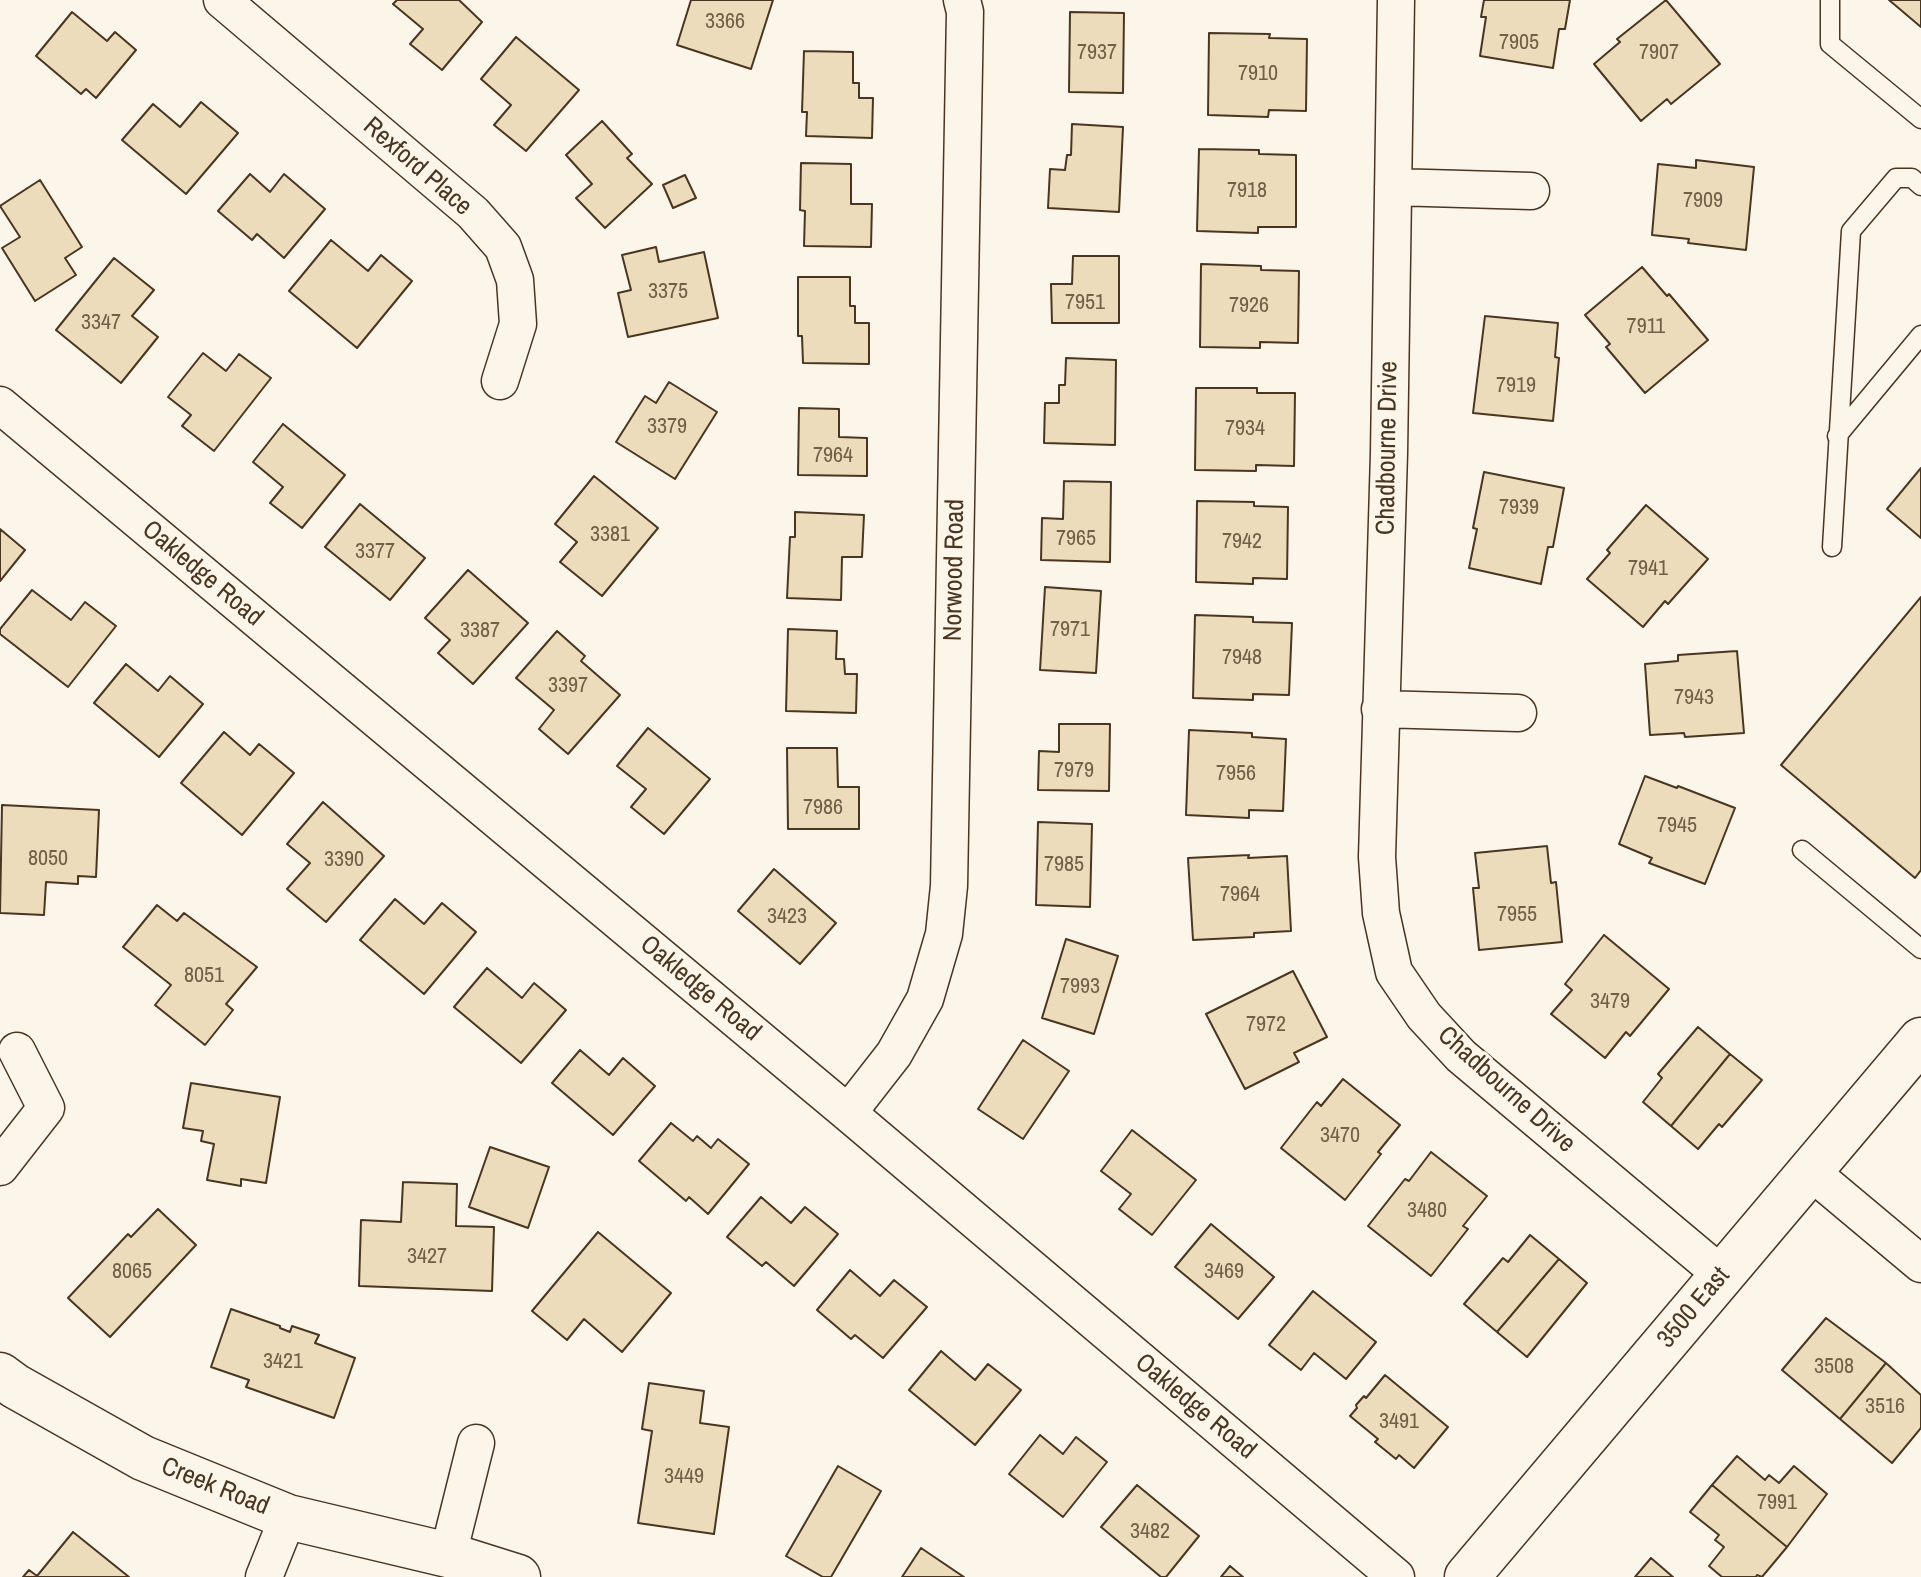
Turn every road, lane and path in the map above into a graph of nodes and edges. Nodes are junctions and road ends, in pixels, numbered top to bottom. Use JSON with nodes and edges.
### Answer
{"nodes":[{"id":1,"x":222,"y":0,"type":"edge"},
{"id":2,"x":962,"y":0,"type":"edge"},
{"id":3,"x":1396,"y":0,"type":"edge"},
{"id":4,"x":1830,"y":0,"type":"edge"},
{"id":5,"x":1921,"y":119,"type":"edge"},
{"id":6,"x":1921,"y":186,"type":"edge"},
{"id":7,"x":1393,"y":187,"type":"junction"},
{"id":8,"x":1531,"y":191,"type":"dead end"},
{"id":9,"x":1921,"y":335,"type":"edge"},
{"id":10,"x":500,"y":381,"type":"dead end"},
{"id":11,"x":0,"y":405,"type":"edge"},
{"id":12,"x":1837,"y":436,"type":"junction"},
{"id":13,"x":1832,"y":547,"type":"dead end"},
{"id":14,"x":1380,"y":709,"type":"junction"},
{"id":15,"x":1518,"y":713,"type":"dead end"},
{"id":16,"x":1802,"y":850,"type":"dead end"},
{"id":17,"x":1921,"y":949,"type":"edge"},
{"id":18,"x":1921,"y":1040,"type":"edge"},
{"id":19,"x":17,"y":1051,"type":"dead end"},
{"id":20,"x":848,"y":1113,"type":"junction"},
{"id":21,"x":0,"y":1167,"type":"edge"},
{"id":22,"x":1810,"y":1171,"type":"junction"},
{"id":23,"x":1921,"y":1264,"type":"edge"},
{"id":24,"x":1722,"y":1275,"type":"junction"},
{"id":25,"x":0,"y":1375,"type":"edge"},
{"id":26,"x":476,"y":1443,"type":"dead end"},
{"id":27,"x":288,"y":1517,"type":"junction"},
{"id":28,"x":448,"y":1555,"type":"junction"},
{"id":29,"x":264,"y":1577,"type":"edge"},
{"id":30,"x":518,"y":1577,"type":"edge"},
{"id":31,"x":1396,"y":1577,"type":"edge"},
{"id":32,"x":1467,"y":1577,"type":"edge"}],
"edges":[{"from":1,"to":10,"type":"street","name":"Rexford Place"},
{"from":2,"to":20,"type":"street","name":"Norwood Road"},
{"from":3,"to":7,"type":"street","name":"Chadbourne Drive"},
{"from":4,"to":5,"type":"lane"},
{"from":6,"to":12,"type":"lane"},
{"from":7,"to":8,"type":"street"},
{"from":7,"to":14,"type":"street","name":"Chadbourne Drive"},
{"from":9,"to":12,"type":"lane"},
{"from":11,"to":20,"type":"street","name":"Oakledge Road"},
{"from":12,"to":13,"type":"lane"},
{"from":14,"to":15,"type":"street"},
{"from":14,"to":24,"type":"street","name":"Chadbourne Drive"},
{"from":16,"to":17,"type":"lane"},
{"from":18,"to":22,"type":"main road","name":"3500 East"},
{"from":19,"to":21,"type":"street"},
{"from":20,"to":31,"type":"street","name":"Oakledge Road"},
{"from":22,"to":23,"type":"street"},
{"from":22,"to":24,"type":"main road","name":"3500 East"},
{"from":24,"to":32,"type":"main road","name":"3500 East"},
{"from":25,"to":27,"type":"main road","name":"Creek Road"},
{"from":26,"to":28,"type":"street"},
{"from":27,"to":28,"type":"main road","name":"Creek Road"},
{"from":27,"to":29,"type":"street"},
{"from":28,"to":30,"type":"main road","name":"Creek Road"}]}
